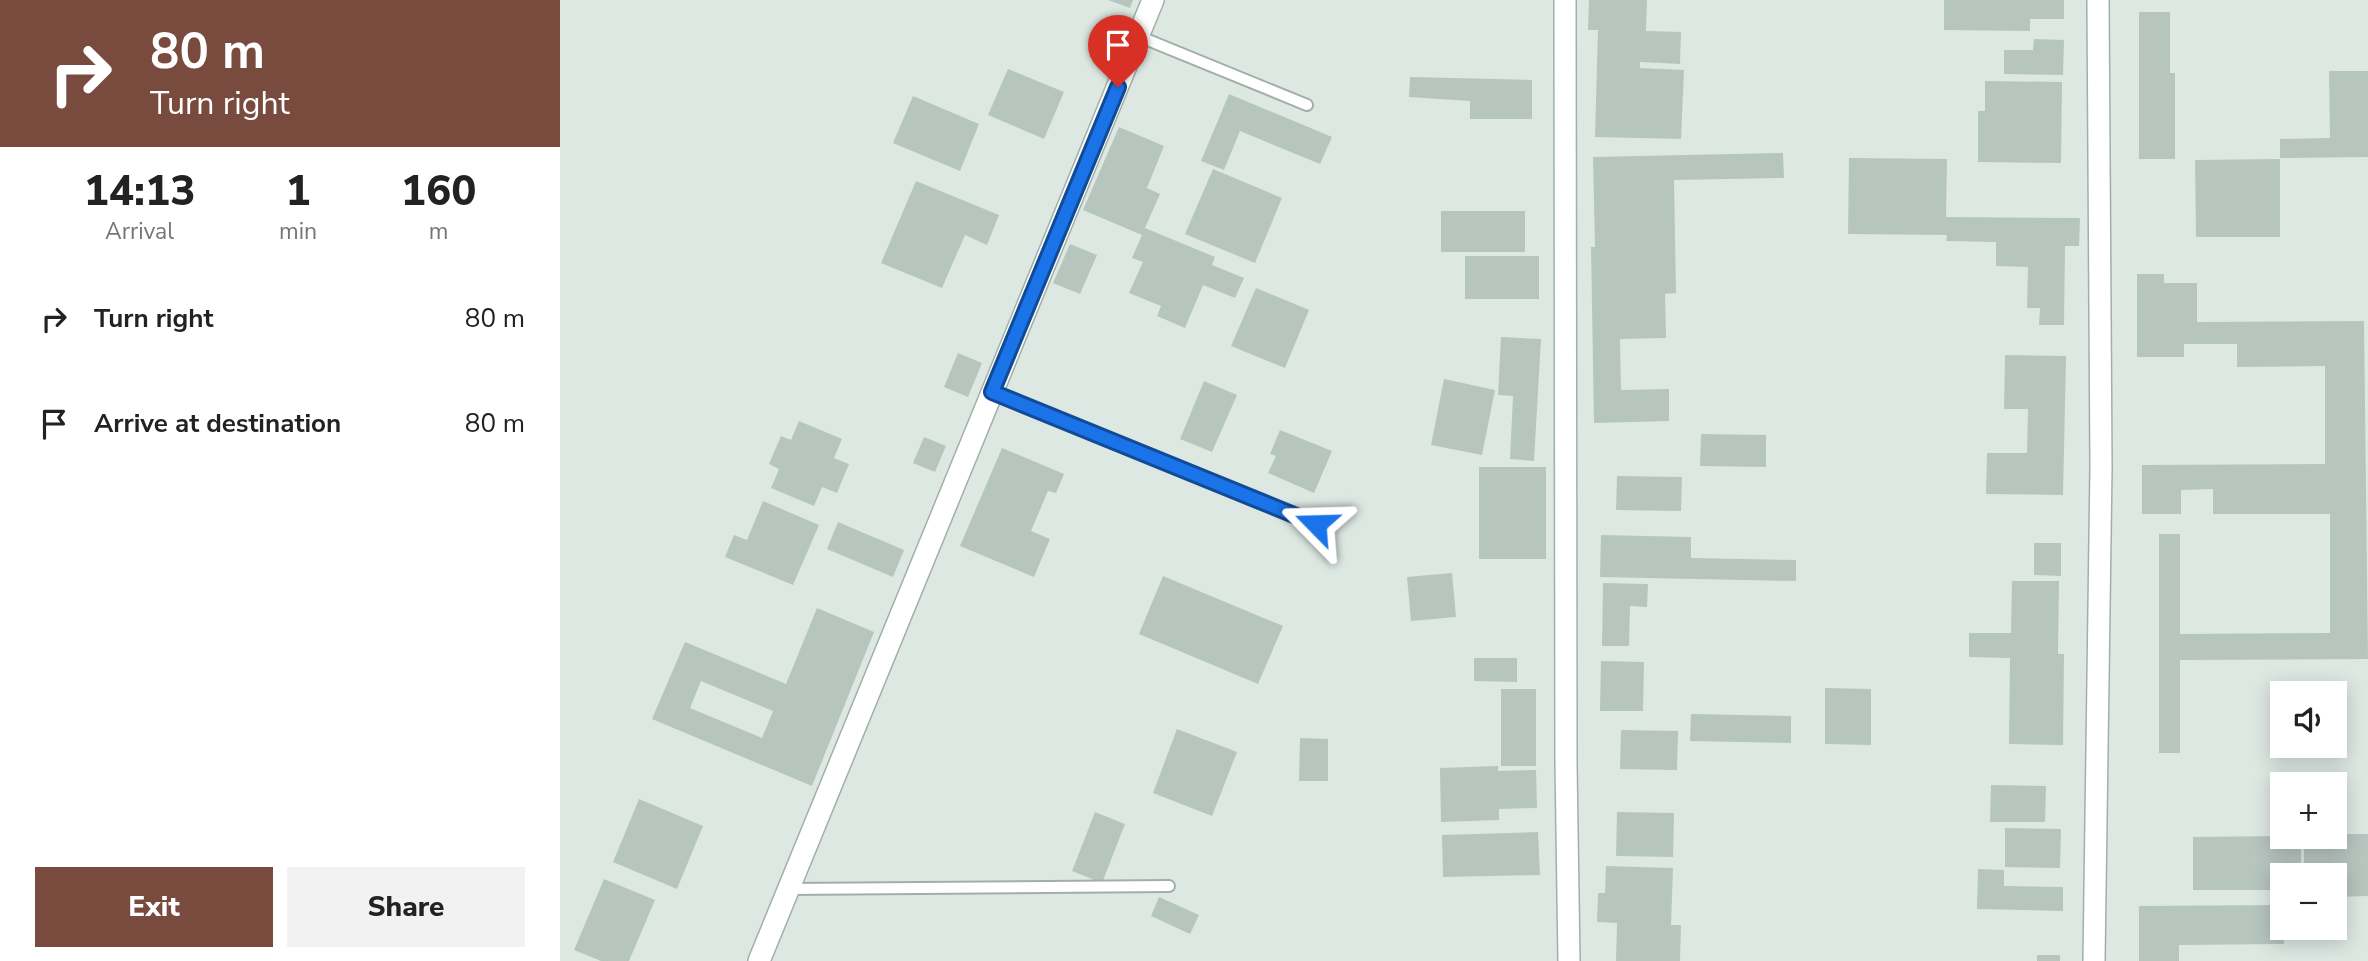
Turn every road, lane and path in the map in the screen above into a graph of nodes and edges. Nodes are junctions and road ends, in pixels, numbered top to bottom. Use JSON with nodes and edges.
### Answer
{"nodes":[{"id":1,"x":1153,"y":0,"type":"edge"},
{"id":2,"x":1565,"y":0,"type":"edge"},
{"id":3,"x":2098,"y":0,"type":"edge"},
{"id":4,"x":1139,"y":36,"type":"junction"},
{"id":5,"x":1307,"y":105,"type":"dead end"},
{"id":6,"x":992,"y":392,"type":"junction"},
{"id":7,"x":1316,"y":524,"type":"dead end"},
{"id":8,"x":1169,"y":886,"type":"dead end"},
{"id":9,"x":789,"y":889,"type":"junction"},
{"id":10,"x":759,"y":961,"type":"edge"},
{"id":11,"x":1569,"y":961,"type":"edge"},
{"id":12,"x":2094,"y":961,"type":"edge"}],
"edges":[{"from":1,"to":4,"type":"street"},
{"from":2,"to":11,"type":"street"},
{"from":3,"to":12,"type":"street"},
{"from":4,"to":5,"type":"lane"},
{"from":4,"to":6,"type":"street"},
{"from":6,"to":7,"type":"lane"},
{"from":6,"to":9,"type":"street"},
{"from":8,"to":9,"type":"lane"},
{"from":9,"to":10,"type":"street"}]}
